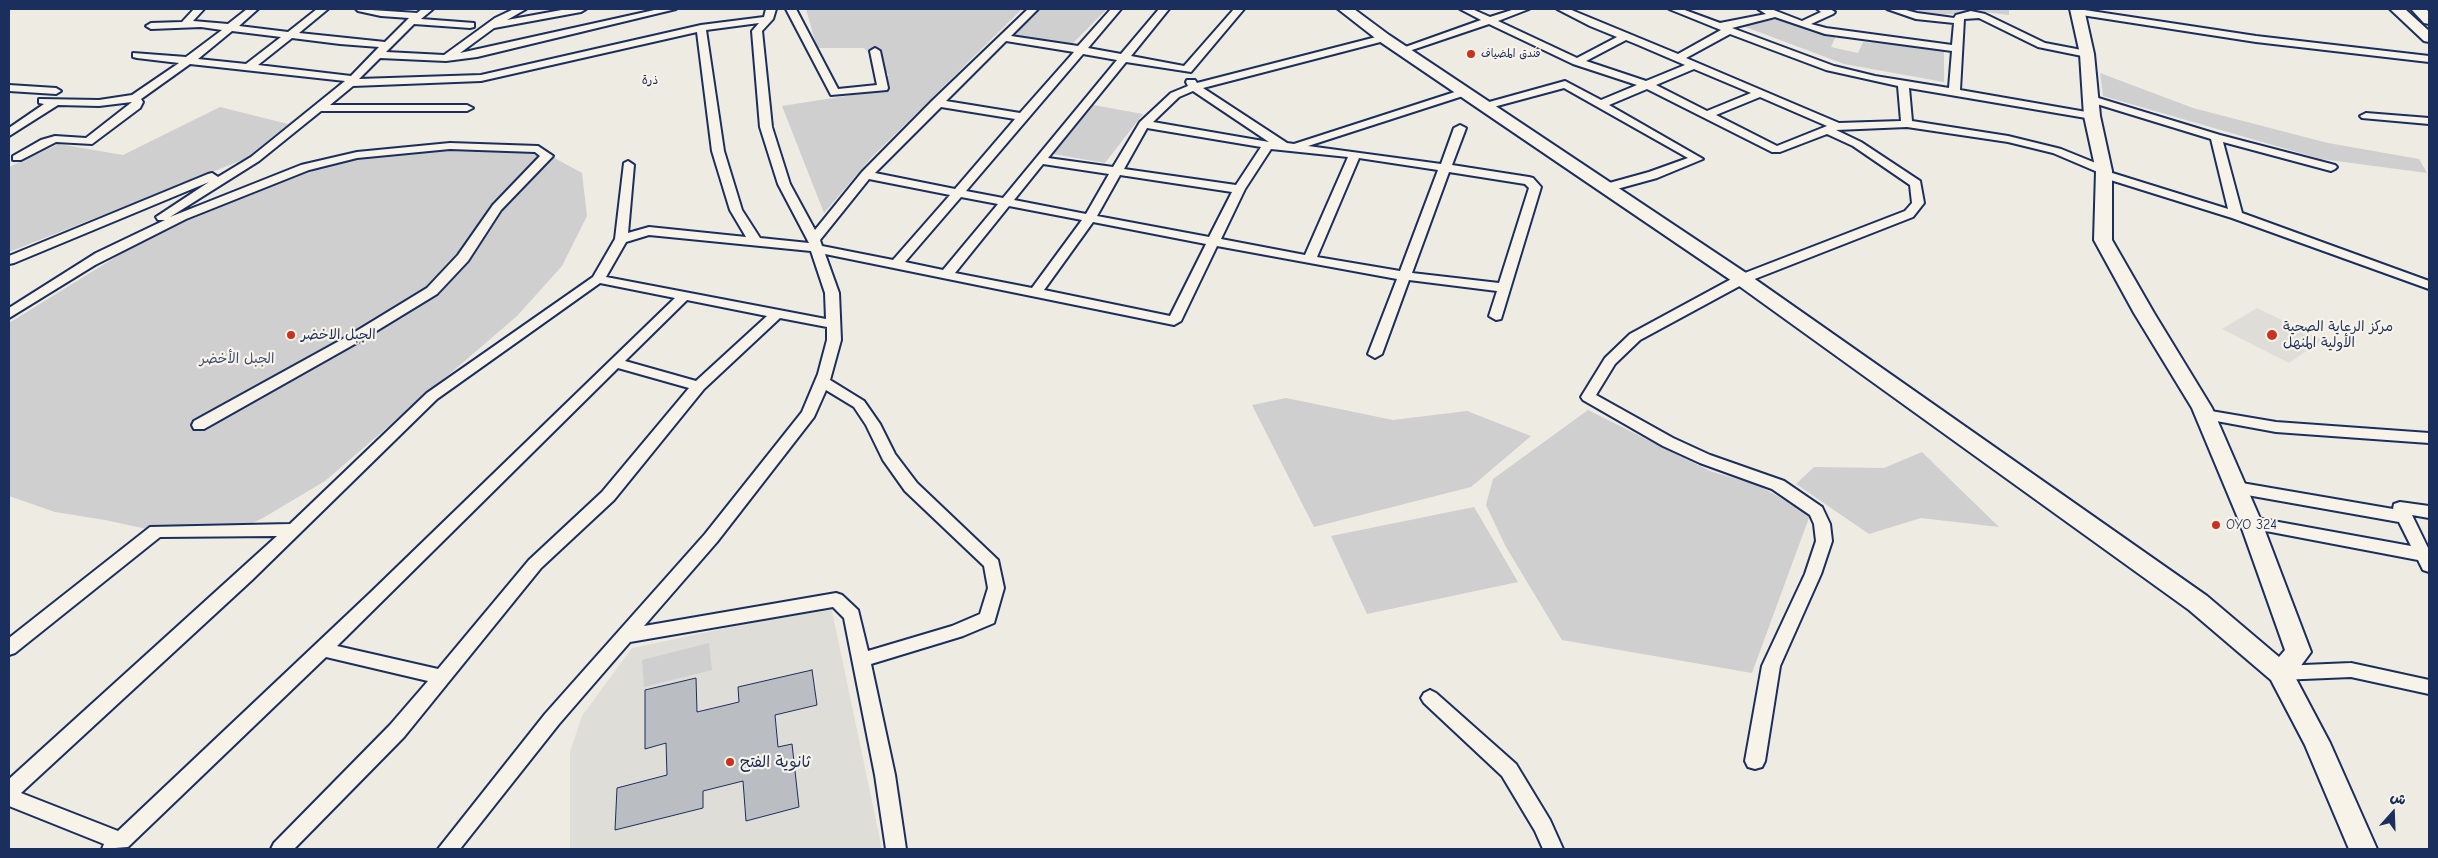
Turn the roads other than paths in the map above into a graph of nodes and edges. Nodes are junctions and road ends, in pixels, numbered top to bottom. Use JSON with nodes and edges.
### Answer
{"nodes":[{"id":1,"x":199,"y":9,"type":"edge"},
{"id":2,"x":253,"y":9,"type":"edge"},
{"id":3,"x":323,"y":9,"type":"edge"},
{"id":4,"x":362,"y":9,"type":"edge"},
{"id":5,"x":428,"y":9,"type":"edge"},
{"id":6,"x":521,"y":9,"type":"edge"},
{"id":7,"x":581,"y":9,"type":"edge"},
{"id":8,"x":671,"y":9,"type":"edge"},
{"id":9,"x":791,"y":9,"type":"edge"},
{"id":10,"x":1033,"y":9,"type":"edge"},
{"id":11,"x":1116,"y":9,"type":"edge"},
{"id":12,"x":1164,"y":9,"type":"edge"},
{"id":13,"x":1235,"y":9,"type":"edge"},
{"id":14,"x":1345,"y":9,"type":"edge"},
{"id":15,"x":1465,"y":9,"type":"edge"},
{"id":16,"x":1524,"y":9,"type":"edge"},
{"id":17,"x":1562,"y":9,"type":"edge"},
{"id":18,"x":1674,"y":9,"type":"edge"},
{"id":19,"x":1763,"y":9,"type":"edge"},
{"id":20,"x":1822,"y":9,"type":"edge"},
{"id":21,"x":1892,"y":9,"type":"edge"},
{"id":22,"x":2397,"y":9,"type":"edge"},
{"id":23,"x":2418,"y":9,"type":"edge"},
{"id":24,"x":2078,"y":10,"type":"edge"},
{"id":25,"x":770,"y":14,"type":"edge"},
{"id":26,"x":1776,"y":14,"type":"junction"},
{"id":27,"x":415,"y":18,"type":"junction"},
{"id":28,"x":2429,"y":20,"type":"edge"},
{"id":29,"x":1490,"y":21,"type":"junction"},
{"id":30,"x":1958,"y":21,"type":"junction"},
{"id":31,"x":1802,"y":24,"type":"junction"},
{"id":32,"x":184,"y":25,"type":"junction"},
{"id":33,"x":470,"y":25,"type":"dead end"},
{"id":34,"x":2415,"y":25,"type":"junction"},
{"id":35,"x":151,"y":26,"type":"dead end"},
{"id":36,"x":491,"y":26,"type":"junction"},
{"id":37,"x":230,"y":27,"type":"junction"},
{"id":38,"x":701,"y":28,"type":"junction"},
{"id":39,"x":1724,"y":28,"type":"junction"},
{"id":40,"x":2429,"y":33,"type":"edge"},
{"id":41,"x":289,"y":35,"type":"junction"},
{"id":42,"x":1626,"y":36,"type":"junction"},
{"id":43,"x":1004,"y":38,"type":"junction"},
{"id":44,"x":1384,"y":38,"type":"junction"},
{"id":45,"x":2429,"y":38,"type":"edge"},
{"id":46,"x":388,"y":45,"type":"junction"},
{"id":47,"x":1957,"y":48,"type":"junction"},
{"id":48,"x":1081,"y":50,"type":"junction"},
{"id":49,"x":1402,"y":50,"type":"junction"},
{"id":50,"x":875,"y":51,"type":"dead end"},
{"id":51,"x":2087,"y":54,"type":"junction"},
{"id":52,"x":137,"y":55,"type":"dead end"},
{"id":53,"x":377,"y":56,"type":"junction"},
{"id":54,"x":1124,"y":57,"type":"junction"},
{"id":55,"x":446,"y":58,"type":"junction"},
{"id":56,"x":1679,"y":58,"type":"junction"},
{"id":57,"x":2429,"y":59,"type":"edge"},
{"id":58,"x":187,"y":60,"type":"junction"},
{"id":59,"x":1577,"y":62,"type":"junction"},
{"id":60,"x":1695,"y":65,"type":"junction"},
{"id":61,"x":250,"y":66,"type":"junction"},
{"id":62,"x":1187,"y":70,"type":"junction"},
{"id":63,"x":352,"y":81,"type":"junction"},
{"id":64,"x":1903,"y":84,"type":"junction"},
{"id":65,"x":1649,"y":86,"type":"junction"},
{"id":66,"x":1194,"y":87,"type":"junction"},
{"id":67,"x":9,"y":88,"type":"edge"},
{"id":68,"x":1465,"y":92,"type":"junction"},
{"id":69,"x":1954,"y":92,"type":"junction"},
{"id":70,"x":1761,"y":94,"type":"junction"},
{"id":71,"x":56,"y":96,"type":"junction"},
{"id":72,"x":135,"y":98,"type":"junction"},
{"id":73,"x":43,"y":101,"type":"dead end"},
{"id":74,"x":936,"y":103,"type":"junction"},
{"id":75,"x":1601,"y":104,"type":"junction"},
{"id":76,"x":1486,"y":106,"type":"junction"},
{"id":77,"x":2092,"y":107,"type":"junction"},
{"id":78,"x":319,"y":108,"type":"junction"},
{"id":79,"x":466,"y":108,"type":"dead end"},
{"id":80,"x":1706,"y":115,"type":"junction"},
{"id":81,"x":2366,"y":116,"type":"dead end"},
{"id":82,"x":1023,"y":117,"type":"junction"},
{"id":83,"x":2429,"y":121,"type":"edge"},
{"id":84,"x":1144,"y":124,"type":"junction"},
{"id":85,"x":1907,"y":124,"type":"junction"},
{"id":86,"x":1460,"y":128,"type":"dead end"},
{"id":87,"x":1832,"y":128,"type":"junction"},
{"id":88,"x":9,"y":132,"type":"edge"},
{"id":89,"x":2216,"y":137,"type":"junction"},
{"id":90,"x":1268,"y":145,"type":"junction"},
{"id":91,"x":1288,"y":147,"type":"junction"},
{"id":92,"x":1355,"y":154,"type":"junction"},
{"id":93,"x":17,"y":158,"type":"dead end"},
{"id":94,"x":255,"y":159,"type":"junction"},
{"id":95,"x":1040,"y":160,"type":"junction"},
{"id":96,"x":628,"y":165,"type":"dead end"},
{"id":97,"x":2331,"y":167,"type":"dead end"},
{"id":98,"x":1445,"y":168,"type":"junction"},
{"id":99,"x":1116,"y":171,"type":"junction"},
{"id":100,"x":2105,"y":173,"type":"junction"},
{"id":101,"x":866,"y":175,"type":"junction"},
{"id":102,"x":1606,"y":188,"type":"junction"},
{"id":103,"x":1239,"y":189,"type":"junction"},
{"id":104,"x":957,"y":193,"type":"junction"},
{"id":105,"x":1005,"y":203,"type":"junction"},
{"id":106,"x":2236,"y":215,"type":"junction"},
{"id":107,"x":1089,"y":219,"type":"junction"},
{"id":108,"x":621,"y":239,"type":"junction"},
{"id":109,"x":756,"y":242,"type":"junction"},
{"id":110,"x":1213,"y":242,"type":"junction"},
{"id":111,"x":816,"y":244,"type":"junction"},
{"id":112,"x":9,"y":260,"type":"edge"},
{"id":113,"x":1309,"y":260,"type":"junction"},
{"id":114,"x":93,"y":262,"type":"junction"},
{"id":115,"x":896,"y":265,"type":"junction"},
{"id":116,"x":946,"y":275,"type":"junction"},
{"id":117,"x":1405,"y":276,"type":"junction"},
{"id":118,"x":598,"y":279,"type":"junction"},
{"id":119,"x":1742,"y":279,"type":"junction"},
{"id":120,"x":2429,"y":286,"type":"edge"},
{"id":121,"x":1505,"y":288,"type":"junction"},
{"id":122,"x":1035,"y":293,"type":"junction"},
{"id":123,"x":686,"y":295,"type":"junction"},
{"id":124,"x":778,"y":313,"type":"junction"},
{"id":125,"x":9,"y":314,"type":"edge"},
{"id":126,"x":1496,"y":316,"type":"dead end"},
{"id":127,"x":833,"y":324,"type":"junction"},
{"id":128,"x":1375,"y":354,"type":"dead end"},
{"id":129,"x":615,"y":364,"type":"junction"},
{"id":130,"x":822,"y":382,"type":"junction"},
{"id":131,"x":699,"y":386,"type":"junction"},
{"id":132,"x":2205,"y":415,"type":"junction"},
{"id":133,"x":199,"y":425,"type":"dead end"},
{"id":134,"x":2429,"y":438,"type":"edge"},
{"id":135,"x":2236,"y":488,"type":"junction"},
{"id":136,"x":2429,"y":512,"type":"edge"},
{"id":137,"x":2405,"y":517,"type":"junction"},
{"id":138,"x":2251,"y":523,"type":"junction"},
{"id":139,"x":293,"y":530,"type":"junction"},
{"id":140,"x":2427,"y":560,"type":"edge"},
{"id":141,"x":625,"y":636,"type":"junction"},
{"id":142,"x":9,"y":648,"type":"edge"},
{"id":143,"x":322,"y":649,"type":"junction"},
{"id":144,"x":861,"y":660,"type":"junction"},
{"id":145,"x":2280,"y":673,"type":"junction"},
{"id":146,"x":442,"y":677,"type":"junction"},
{"id":147,"x":2429,"y":687,"type":"edge"},
{"id":148,"x":1430,"y":698,"type":"dead end"},
{"id":149,"x":1754,"y":761,"type":"dead end"},
{"id":150,"x":9,"y":791,"type":"edge"},
{"id":151,"x":9,"y":797,"type":"edge"},
{"id":152,"x":117,"y":845,"type":"edge"},
{"id":153,"x":281,"y":849,"type":"edge"},
{"id":154,"x":448,"y":849,"type":"edge"},
{"id":155,"x":896,"y":849,"type":"edge"},
{"id":156,"x":1553,"y":849,"type":"edge"},
{"id":157,"x":2363,"y":849,"type":"edge"}],
"edges":[{"from":1,"to":32,"type":"street"},
{"from":2,"to":37,"type":"street"},
{"from":3,"to":41,"type":"street"},
{"from":4,"to":27,"type":"street"},
{"from":5,"to":27,"type":"street"},
{"from":6,"to":36,"type":"street"},
{"from":7,"to":36,"type":"street"},
{"from":8,"to":55,"type":"street"},
{"from":9,"to":50,"type":"street"},
{"from":10,"to":43,"type":"street"},
{"from":11,"to":48,"type":"street"},
{"from":12,"to":54,"type":"street"},
{"from":13,"to":62,"type":"street"},
{"from":14,"to":44,"type":"street"},
{"from":15,"to":29,"type":"street"},
{"from":16,"to":29,"type":"street"},
{"from":17,"to":42,"type":"street"},
{"from":18,"to":39,"type":"street"},
{"from":19,"to":26,"type":"street"},
{"from":20,"to":31,"type":"street"},
{"from":21,"to":30,"type":"street"},
{"from":22,"to":34,"type":"street"},
{"from":23,"to":28,"type":"main road"},
{"from":24,"to":51,"type":"street"},
{"from":24,"to":57,"type":"street"},
{"from":25,"to":38,"type":"street"},
{"from":25,"to":111,"type":"street"},
{"from":26,"to":31,"type":"street"},
{"from":26,"to":39,"type":"street"},
{"from":27,"to":33,"type":"street"},
{"from":27,"to":46,"type":"street"},
{"from":29,"to":49,"type":"street"},
{"from":29,"to":59,"type":"street"},
{"from":30,"to":47,"type":"street"},
{"from":30,"to":51,"type":"street"},
{"from":31,"to":47,"type":"street"},
{"from":32,"to":35,"type":"street"},
{"from":32,"to":37,"type":"street"},
{"from":34,"to":40,"type":"street"},
{"from":34,"to":45,"type":"street"},
{"from":36,"to":55,"type":"street"},
{"from":37,"to":41,"type":"street"},
{"from":37,"to":58,"type":"street"},
{"from":38,"to":63,"type":"street"},
{"from":38,"to":109,"type":"street"},
{"from":39,"to":56,"type":"street"},
{"from":39,"to":64,"type":"street"},
{"from":41,"to":46,"type":"street"},
{"from":41,"to":61,"type":"street"},
{"from":42,"to":56,"type":"street"},
{"from":42,"to":59,"type":"street"},
{"from":43,"to":48,"type":"street"},
{"from":43,"to":74,"type":"street"},
{"from":44,"to":49,"type":"street"},
{"from":44,"to":66,"type":"street"},
{"from":46,"to":53,"type":"street"},
{"from":47,"to":69,"type":"street"},
{"from":48,"to":54,"type":"street"},
{"from":48,"to":82,"type":"street"},
{"from":49,"to":68,"type":"street"},
{"from":51,"to":77,"type":"street"},
{"from":52,"to":58,"type":"street"},
{"from":53,"to":55,"type":"street"},
{"from":53,"to":63,"type":"street"},
{"from":54,"to":62,"type":"street"},
{"from":54,"to":95,"type":"street"},
{"from":56,"to":60,"type":"street"},
{"from":58,"to":61,"type":"street"},
{"from":58,"to":72,"type":"street"},
{"from":59,"to":65,"type":"street"},
{"from":60,"to":65,"type":"street"},
{"from":60,"to":70,"type":"street"},
{"from":61,"to":63,"type":"street"},
{"from":62,"to":66,"type":"street"},
{"from":63,"to":78,"type":"street"},
{"from":64,"to":69,"type":"street"},
{"from":64,"to":85,"type":"street"},
{"from":65,"to":75,"type":"street"},
{"from":65,"to":80,"type":"street"},
{"from":66,"to":84,"type":"street"},
{"from":66,"to":91,"type":"street"},
{"from":67,"to":71,"type":"street"},
{"from":68,"to":76,"type":"street"},
{"from":68,"to":91,"type":"street"},
{"from":69,"to":77,"type":"street"},
{"from":70,"to":80,"type":"street"},
{"from":70,"to":87,"type":"street"},
{"from":71,"to":72,"type":"street"},
{"from":71,"to":73,"type":"street"},
{"from":71,"to":88,"type":"street"},
{"from":72,"to":93,"type":"street"},
{"from":74,"to":82,"type":"street"},
{"from":74,"to":101,"type":"street"},
{"from":75,"to":76,"type":"street"},
{"from":75,"to":102,"type":"street"},
{"from":76,"to":102,"type":"street"},
{"from":77,"to":89,"type":"street"},
{"from":77,"to":100,"type":"street"},
{"from":78,"to":79,"type":"street"},
{"from":78,"to":94,"type":"street"},
{"from":80,"to":87,"type":"street"},
{"from":81,"to":83,"type":"street"},
{"from":82,"to":104,"type":"street"},
{"from":84,"to":90,"type":"street"},
{"from":84,"to":99,"type":"street"},
{"from":85,"to":87,"type":"street"},
{"from":85,"to":100,"type":"street"},
{"from":86,"to":98,"type":"street"},
{"from":87,"to":119,"type":"street"},
{"from":89,"to":97,"type":"street"},
{"from":89,"to":106,"type":"street"},
{"from":90,"to":91,"type":"street"},
{"from":90,"to":103,"type":"street"},
{"from":91,"to":92,"type":"street"},
{"from":92,"to":98,"type":"street"},
{"from":92,"to":113,"type":"street"},
{"from":94,"to":112,"type":"street"},
{"from":94,"to":114,"type":"street"},
{"from":95,"to":99,"type":"street"},
{"from":95,"to":105,"type":"street"},
{"from":96,"to":108,"type":"street"},
{"from":98,"to":117,"type":"street"},
{"from":98,"to":121,"type":"street"},
{"from":99,"to":103,"type":"street"},
{"from":99,"to":107,"type":"street"},
{"from":100,"to":106,"type":"street"},
{"from":100,"to":132,"type":"street"},
{"from":101,"to":104,"type":"street"},
{"from":101,"to":111,"type":"street"},
{"from":102,"to":119,"type":"street"},
{"from":103,"to":110,"type":"street"},
{"from":104,"to":105,"type":"street"},
{"from":104,"to":115,"type":"street"},
{"from":105,"to":107,"type":"street"},
{"from":105,"to":116,"type":"street"},
{"from":106,"to":120,"type":"street"},
{"from":107,"to":110,"type":"street"},
{"from":107,"to":122,"type":"street"},
{"from":108,"to":109,"type":"street"},
{"from":108,"to":118,"type":"street"},
{"from":109,"to":111,"type":"street"},
{"from":110,"to":113,"type":"street"},
{"from":110,"to":122,"type":"street"},
{"from":111,"to":115,"type":"street"},
{"from":111,"to":127,"type":"street"},
{"from":113,"to":117,"type":"street"},
{"from":114,"to":125,"type":"street"},
{"from":114,"to":133,"type":"street"},
{"from":115,"to":116,"type":"street"},
{"from":116,"to":122,"type":"street"},
{"from":117,"to":121,"type":"street"},
{"from":117,"to":128,"type":"street"},
{"from":118,"to":123,"type":"street"},
{"from":118,"to":139,"type":"street"},
{"from":119,"to":145,"type":"street"},
{"from":119,"to":149,"type":"street"},
{"from":121,"to":126,"type":"street"},
{"from":123,"to":124,"type":"street"},
{"from":123,"to":129,"type":"street"},
{"from":124,"to":127,"type":"street"},
{"from":124,"to":131,"type":"street"},
{"from":127,"to":130,"type":"street"},
{"from":129,"to":131,"type":"street"},
{"from":129,"to":143,"type":"street"},
{"from":130,"to":141,"type":"street"},
{"from":130,"to":144,"type":"street"},
{"from":131,"to":146,"type":"street"},
{"from":132,"to":134,"type":"street"},
{"from":132,"to":135,"type":"street"},
{"from":135,"to":137,"type":"street"},
{"from":135,"to":138,"type":"street"},
{"from":136,"to":137,"type":"street"},
{"from":137,"to":140,"type":"street"},
{"from":138,"to":140,"type":"street"},
{"from":138,"to":145,"type":"street"},
{"from":139,"to":142,"type":"street"},
{"from":139,"to":150,"type":"street"},
{"from":141,"to":144,"type":"street"},
{"from":141,"to":154,"type":"street"},
{"from":143,"to":146,"type":"street"},
{"from":143,"to":152,"type":"street"},
{"from":144,"to":155,"type":"street"},
{"from":145,"to":147,"type":"street"},
{"from":145,"to":157,"type":"street"},
{"from":146,"to":153,"type":"street"},
{"from":148,"to":156,"type":"street"},
{"from":151,"to":152,"type":"street"}]}
